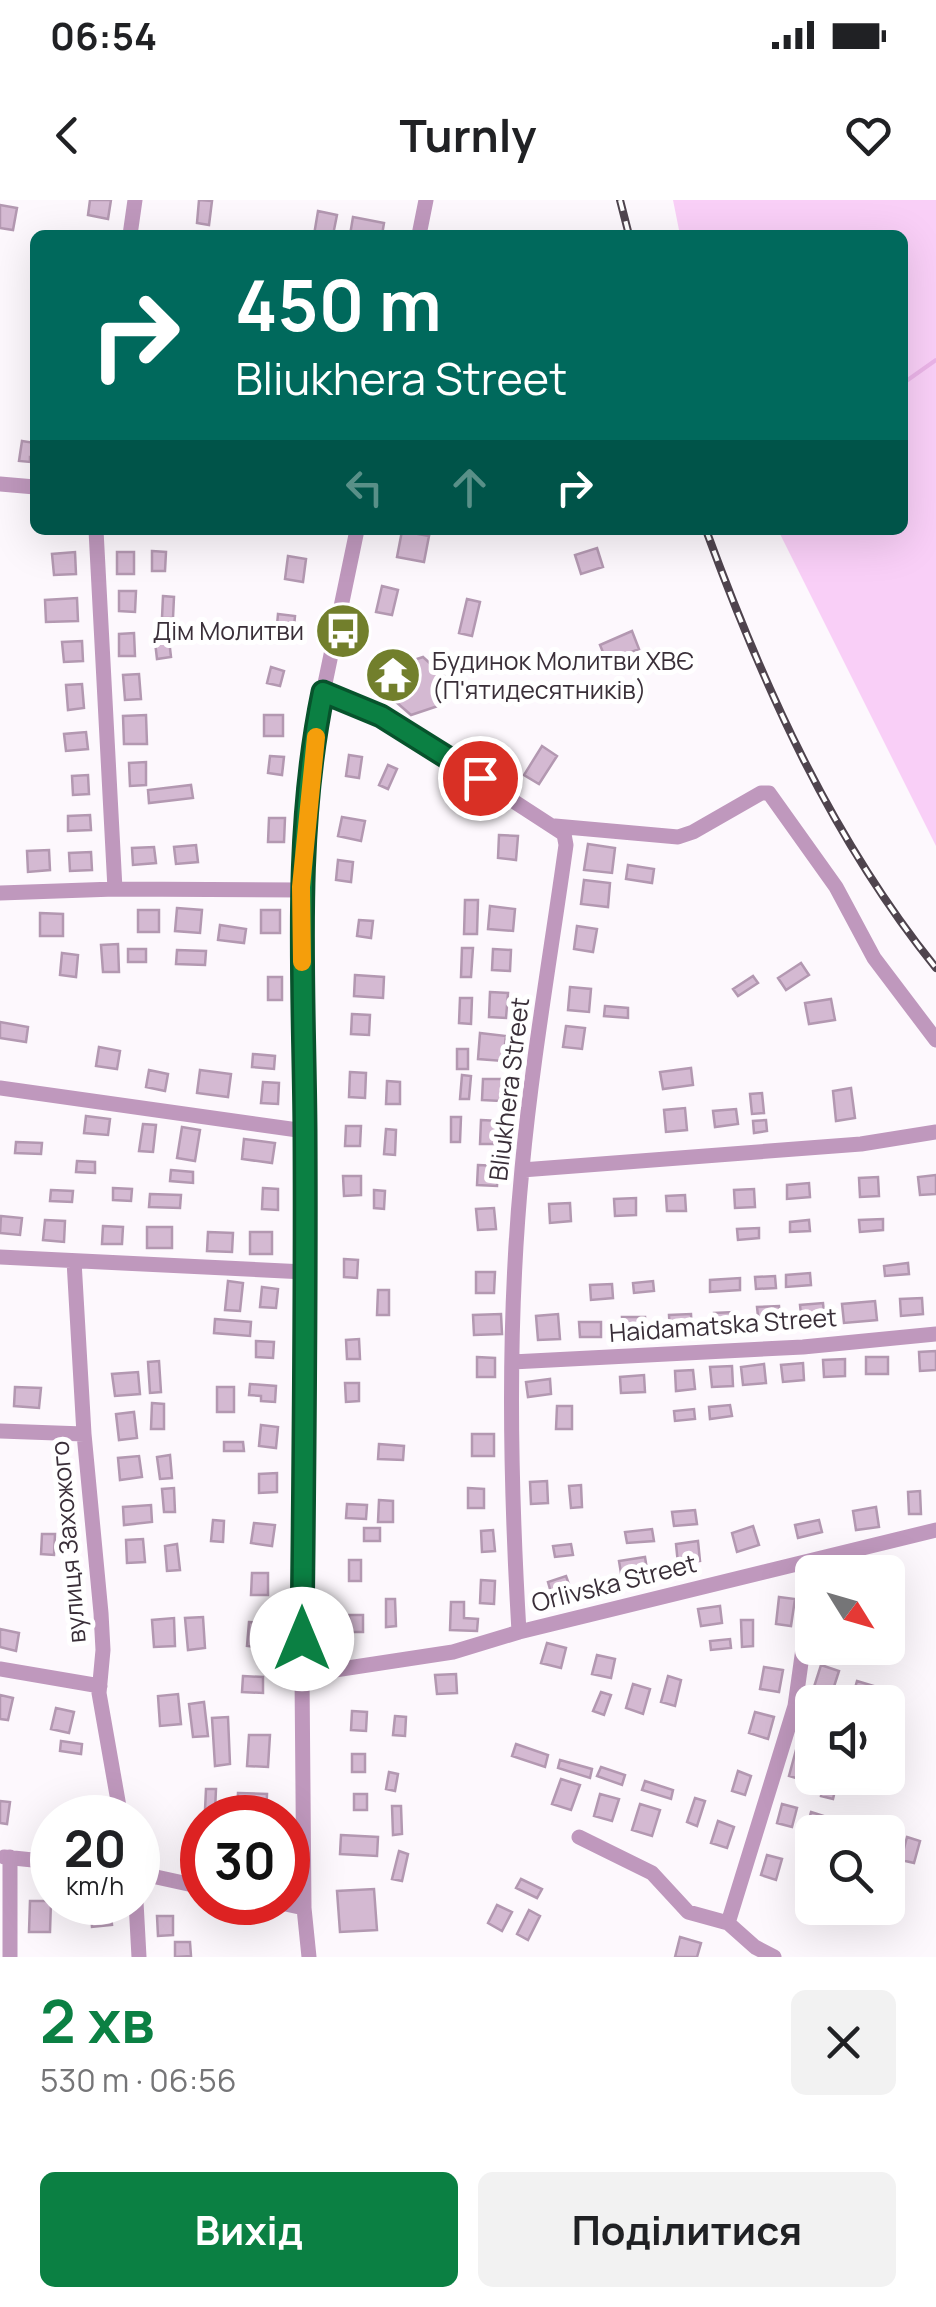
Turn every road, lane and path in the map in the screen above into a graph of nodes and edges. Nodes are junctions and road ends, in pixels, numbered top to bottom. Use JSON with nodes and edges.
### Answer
{"nodes":[{"id":1,"x":135,"y":200,"type":"edge"},
{"id":2,"x":426,"y":200,"type":"edge"},
{"id":3,"x":131,"y":230,"type":"edge"},
{"id":4,"x":420,"y":230,"type":"edge"},
{"id":5,"x":0,"y":484,"type":"edge"},
{"id":6,"x":30,"y":487,"type":"edge"},
{"id":7,"x":96,"y":535,"type":"edge"},
{"id":8,"x":356,"y":535,"type":"edge"},
{"id":9,"x":323,"y":692,"type":"junction"},
{"id":10,"x":555,"y":826,"type":"junction"},
{"id":11,"x":115,"y":889,"type":"junction"},
{"id":12,"x":301,"y":890,"type":"junction"},
{"id":13,"x":0,"y":892,"type":"edge"},
{"id":14,"x":936,"y":1040,"type":"edge"},
{"id":15,"x":0,"y":1088,"type":"edge"},
{"id":16,"x":305,"y":1131,"type":"junction"},
{"id":17,"x":936,"y":1132,"type":"edge"},
{"id":18,"x":522,"y":1170,"type":"junction"},
{"id":19,"x":0,"y":1257,"type":"edge"},
{"id":20,"x":74,"y":1261,"type":"junction"},
{"id":21,"x":304,"y":1272,"type":"junction"},
{"id":22,"x":936,"y":1334,"type":"edge"},
{"id":23,"x":512,"y":1362,"type":"junction"},
{"id":24,"x":0,"y":1431,"type":"edge"},
{"id":25,"x":84,"y":1434,"type":"junction"},
{"id":26,"x":936,"y":1530,"type":"edge"},
{"id":27,"x":835,"y":1555,"type":"edge"},
{"id":28,"x":795,"y":1565,"type":"edge"},
{"id":29,"x":518,"y":1632,"type":"junction"},
{"id":30,"x":801,"y":1665,"type":"edge"},
{"id":31,"x":0,"y":1669,"type":"edge"},
{"id":32,"x":302,"y":1675,"type":"junction"},
{"id":33,"x":100,"y":1686,"type":"junction"},
{"id":34,"x":117,"y":1795,"type":"edge"},
{"id":35,"x":303,"y":1795,"type":"edge"},
{"id":36,"x":579,"y":1838,"type":"dead end"},
{"id":37,"x":5,"y":1857,"type":"edge"},
{"id":38,"x":30,"y":1860,"type":"edge"},
{"id":39,"x":728,"y":1923,"type":"junction"},
{"id":40,"x":137,"y":1925,"type":"edge"},
{"id":41,"x":306,"y":1925,"type":"edge"},
{"id":42,"x":10,"y":1957,"type":"edge"},
{"id":43,"x":139,"y":1957,"type":"edge"},
{"id":44,"x":309,"y":1957,"type":"edge"},
{"id":45,"x":774,"y":1957,"type":"edge"}],
"edges":[{"from":1,"to":3,"type":"street"},
{"from":2,"to":4,"type":"street"},
{"from":5,"to":6,"type":"street"},
{"from":7,"to":11,"type":"street"},
{"from":8,"to":9,"type":"street"},
{"from":9,"to":10,"type":"street"},
{"from":9,"to":12,"type":"street"},
{"from":10,"to":14,"type":"street"},
{"from":10,"to":18,"type":"street","name":"Bliukhera Street"},
{"from":11,"to":12,"type":"street"},
{"from":11,"to":13,"type":"street"},
{"from":12,"to":16,"type":"street"},
{"from":15,"to":16,"type":"street"},
{"from":16,"to":21,"type":"street"},
{"from":17,"to":18,"type":"street"},
{"from":18,"to":23,"type":"street","name":"Bliukhera Street"},
{"from":19,"to":20,"type":"street"},
{"from":20,"to":21,"type":"street"},
{"from":20,"to":25,"type":"street","name":"вулиця Захожого"},
{"from":21,"to":32,"type":"street"},
{"from":22,"to":23,"type":"street","name":"Haidamatska Street"},
{"from":23,"to":29,"type":"street","name":"Bliukhera Street"},
{"from":24,"to":25,"type":"street"},
{"from":25,"to":33,"type":"street","name":"вулиця Захожого"},
{"from":26,"to":27,"type":"street","name":"Orlivska Street"},
{"from":28,"to":29,"type":"street","name":"Orlivska Street"},
{"from":29,"to":32,"type":"street","name":"Orlivska Street"},
{"from":30,"to":39,"type":"street"},
{"from":31,"to":33,"type":"street"},
{"from":32,"to":35,"type":"street"},
{"from":33,"to":34,"type":"street","name":"вулиця Захожого"},
{"from":36,"to":39,"type":"street"},
{"from":37,"to":38,"type":"street"},
{"from":37,"to":42,"type":"street"},
{"from":39,"to":45,"type":"street"},
{"from":40,"to":43,"type":"street"},
{"from":41,"to":44,"type":"street"}]}
